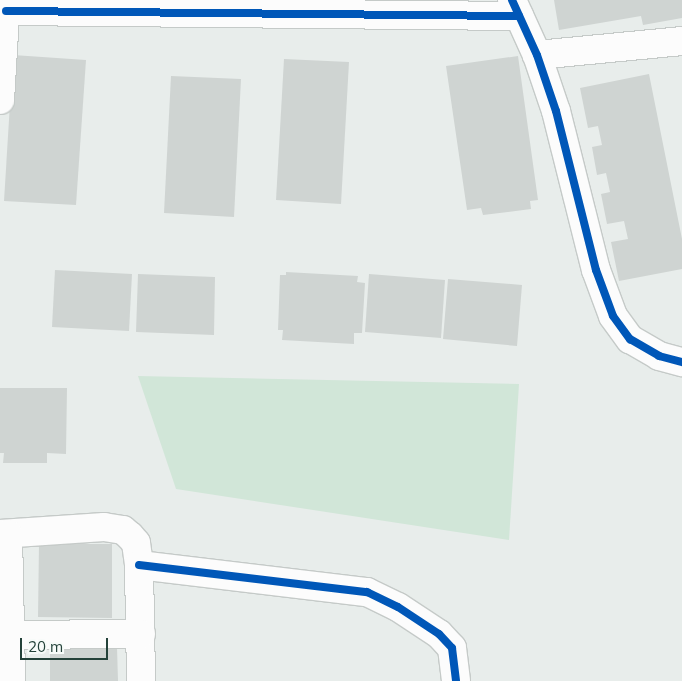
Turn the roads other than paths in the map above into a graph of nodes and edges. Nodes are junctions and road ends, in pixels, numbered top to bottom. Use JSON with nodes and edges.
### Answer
{"nodes":[{"id":1,"x":6,"y":6,"type":"edge"},
{"id":2,"x":211,"y":6,"type":"edge"},
{"id":3,"x":245,"y":7,"type":"edge"},
{"id":4,"x":515,"y":8,"type":"edge"},
{"id":5,"x":682,"y":41,"type":"edge"},
{"id":6,"x":537,"y":56,"type":"junction"},
{"id":7,"x":0,"y":100,"type":"edge"},
{"id":8,"x":682,"y":362,"type":"edge"},
{"id":9,"x":4,"y":534,"type":"edge"},
{"id":10,"x":139,"y":565,"type":"junction"},
{"id":11,"x":141,"y":634,"type":"junction"},
{"id":12,"x":6,"y":635,"type":"edge"},
{"id":13,"x":11,"y":681,"type":"edge"},
{"id":14,"x":141,"y":681,"type":"edge"},
{"id":15,"x":456,"y":681,"type":"edge"}],
"edges":[{"from":1,"to":2,"type":"street"},
{"from":1,"to":7,"type":"street"},
{"from":2,"to":3,"type":"street"},
{"from":3,"to":4,"type":"street"},
{"from":4,"to":6,"type":"street"},
{"from":5,"to":6,"type":"street"},
{"from":6,"to":8,"type":"street"},
{"from":9,"to":10,"type":"street"},
{"from":9,"to":12,"type":"street"},
{"from":10,"to":11,"type":"street"},
{"from":10,"to":15,"type":"street"},
{"from":11,"to":12,"type":"street"},
{"from":11,"to":14,"type":"street"},
{"from":12,"to":13,"type":"street"}]}
